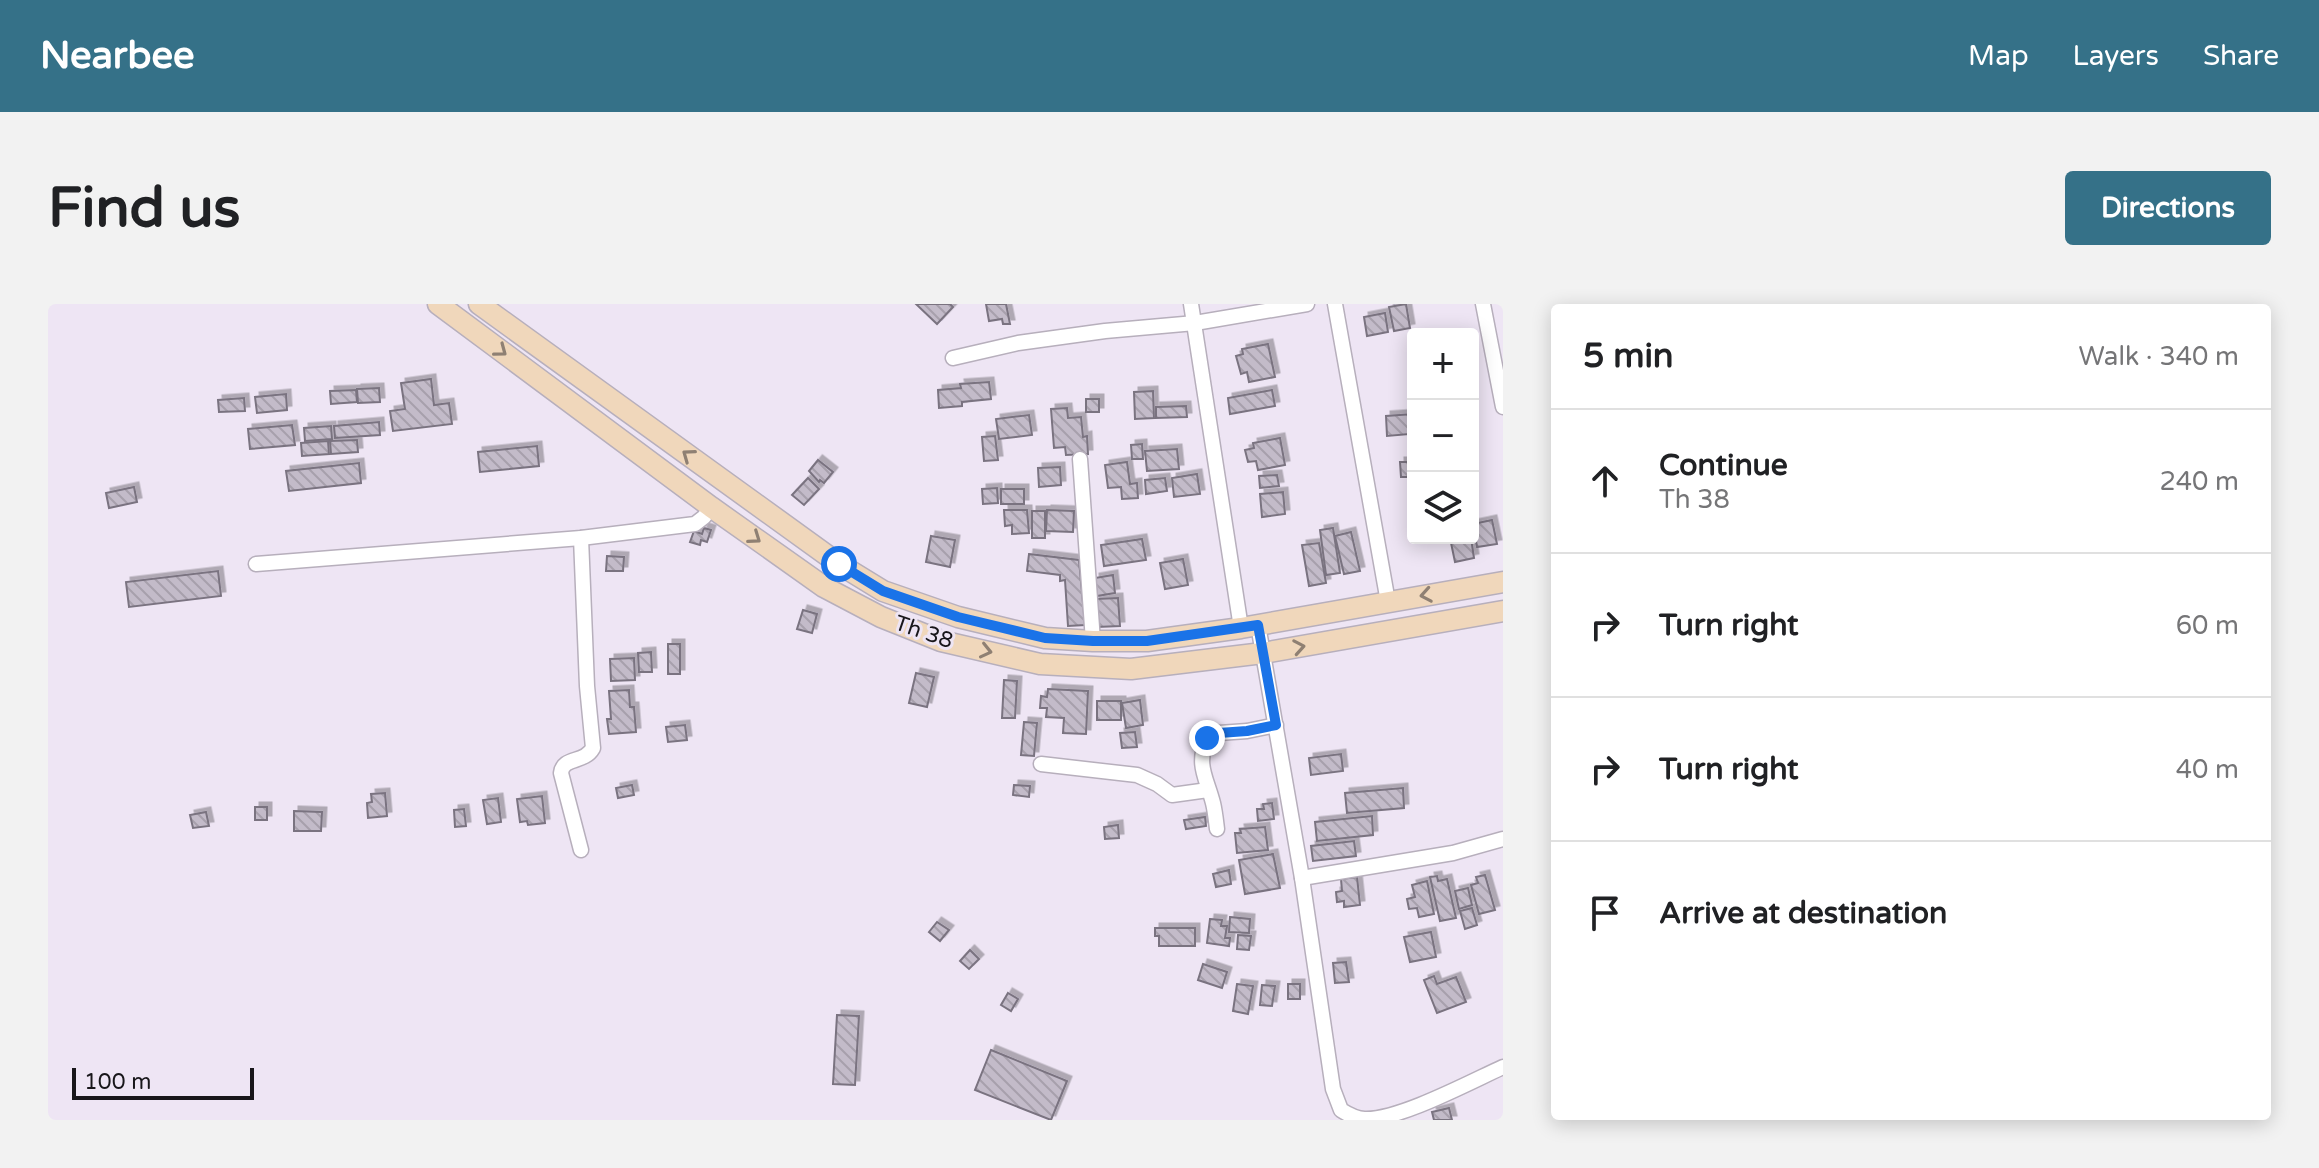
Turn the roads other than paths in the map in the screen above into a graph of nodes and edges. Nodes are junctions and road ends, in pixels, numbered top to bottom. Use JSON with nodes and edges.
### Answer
{"nodes":[{"id":1,"x":438,"y":304,"type":"edge"},
{"id":2,"x":479,"y":304,"type":"edge"},
{"id":3,"x":1191,"y":304,"type":"edge"},
{"id":4,"x":1307,"y":304,"type":"edge"},
{"id":5,"x":1335,"y":304,"type":"edge"},
{"id":6,"x":1483,"y":304,"type":"edge"},
{"id":7,"x":1195,"y":323,"type":"junction"},
{"id":8,"x":953,"y":358,"type":"dead end"},
{"id":9,"x":1503,"y":407,"type":"edge"},
{"id":10,"x":1080,"y":459,"type":"dead end"},
{"id":11,"x":711,"y":507,"type":"junction"},
{"id":12,"x":581,"y":538,"type":"junction"},
{"id":13,"x":256,"y":564,"type":"dead end"},
{"id":14,"x":1503,"y":582,"type":"edge"},
{"id":15,"x":1388,"y":602,"type":"junction"},
{"id":16,"x":1503,"y":611,"type":"edge"},
{"id":17,"x":1250,"y":626,"type":"junction"},
{"id":18,"x":1093,"y":641,"type":"junction"},
{"id":19,"x":1263,"y":653,"type":"junction"},
{"id":20,"x":1276,"y":725,"type":"junction"},
{"id":21,"x":1041,"y":764,"type":"dead end"},
{"id":22,"x":1208,"y":790,"type":"junction"},
{"id":23,"x":1217,"y":829,"type":"dead end"},
{"id":24,"x":1503,"y":839,"type":"edge"},
{"id":25,"x":581,"y":850,"type":"dead end"},
{"id":26,"x":1302,"y":878,"type":"junction"},
{"id":27,"x":1503,"y":1067,"type":"edge"},
{"id":28,"x":1349,"y":1118,"type":"edge"}],
"edges":[{"from":1,"to":11,"type":"street","name":"Th 38","one_way":true},
{"from":18,"to":2,"type":"street","name":"Th 38","one_way":true},
{"from":3,"to":7,"type":"street"},
{"from":4,"to":7,"type":"street"},
{"from":5,"to":15,"type":"street"},
{"from":6,"to":9,"type":"street"},
{"from":7,"to":8,"type":"street"},
{"from":7,"to":17,"type":"street"},
{"from":10,"to":18,"type":"street"},
{"from":11,"to":12,"type":"street"},
{"from":11,"to":19,"type":"street","name":"Th 38","one_way":true},
{"from":12,"to":13,"type":"street"},
{"from":12,"to":25,"type":"street"},
{"from":14,"to":15,"type":"street","name":"Th 38","one_way":true},
{"from":15,"to":17,"type":"street","name":"Th 38"},
{"from":19,"to":16,"type":"street","name":"Th 38","one_way":true},
{"from":17,"to":18,"type":"street","name":"Th 38"},
{"from":17,"to":19,"type":"street"},
{"from":19,"to":20,"type":"street"},
{"from":20,"to":22,"type":"street"},
{"from":20,"to":26,"type":"street"},
{"from":21,"to":22,"type":"street"},
{"from":22,"to":23,"type":"street"},
{"from":24,"to":26,"type":"street"},
{"from":26,"to":28,"type":"street"},
{"from":27,"to":28,"type":"street"}]}
